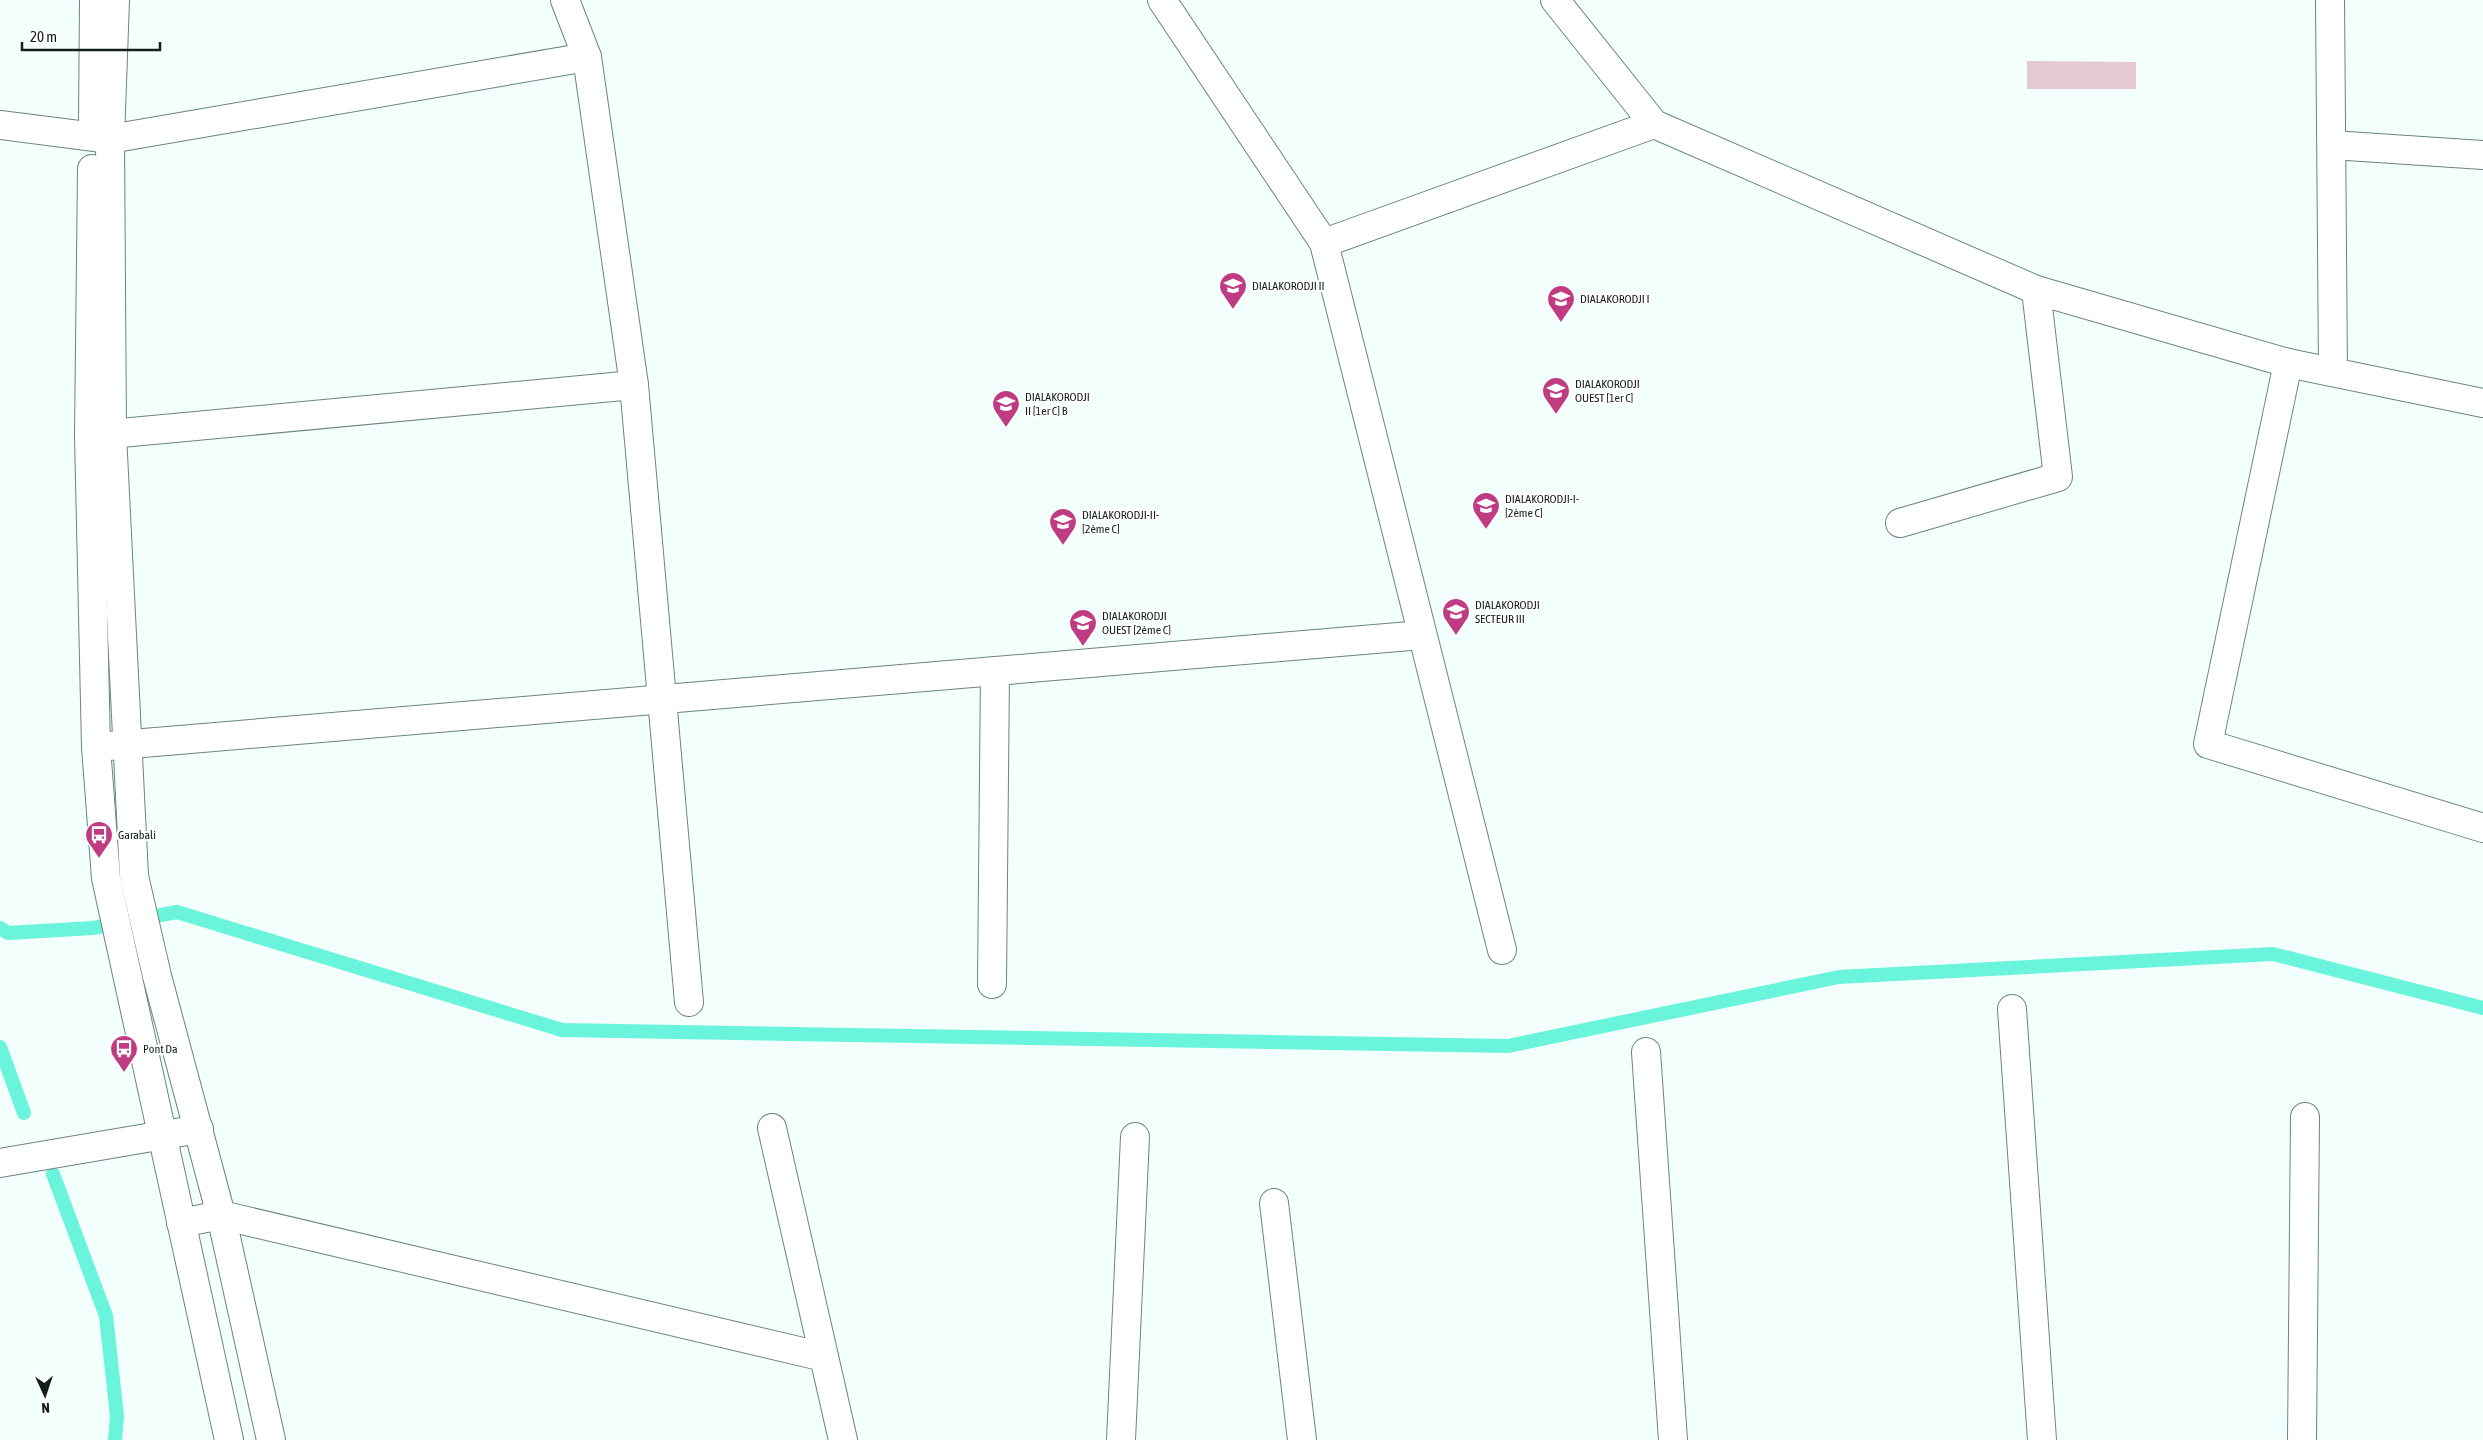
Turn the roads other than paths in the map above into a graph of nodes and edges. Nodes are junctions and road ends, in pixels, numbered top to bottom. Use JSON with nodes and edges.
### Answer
{"nodes":[{"id":1,"x":94,"y":0,"type":"edge"},
{"id":2,"x":115,"y":0,"type":"edge"},
{"id":3,"x":565,"y":0,"type":"edge"},
{"id":4,"x":1162,"y":0,"type":"edge"},
{"id":5,"x":1555,"y":0,"type":"edge"},
{"id":6,"x":2330,"y":0,"type":"edge"},
{"id":7,"x":587,"y":57,"type":"junction"},
{"id":8,"x":1654,"y":124,"type":"junction"},
{"id":9,"x":0,"y":125,"type":"edge"},
{"id":10,"x":101,"y":138,"type":"junction"},
{"id":11,"x":2332,"y":145,"type":"junction"},
{"id":12,"x":2483,"y":155,"type":"edge"},
{"id":13,"x":1324,"y":243,"type":"junction"},
{"id":14,"x":2036,"y":290,"type":"junction"},
{"id":15,"x":2288,"y":363,"type":"junction"},
{"id":16,"x":2333,"y":372,"type":"junction"},
{"id":17,"x":634,"y":385,"type":"junction"},
{"id":18,"x":2483,"y":403,"type":"edge"},
{"id":19,"x":101,"y":435,"type":"junction"},
{"id":20,"x":1900,"y":523,"type":"dead end"},
{"id":21,"x":1422,"y":635,"type":"junction"},
{"id":22,"x":996,"y":671,"type":"junction"},
{"id":23,"x":662,"y":699,"type":"junction"},
{"id":24,"x":128,"y":744,"type":"junction"},
{"id":25,"x":96,"y":747,"type":"junction"},
{"id":26,"x":2483,"y":828,"type":"edge"},
{"id":27,"x":1502,"y":950,"type":"dead end"},
{"id":28,"x":992,"y":984,"type":"dead end"},
{"id":29,"x":689,"y":1002,"type":"dead end"},
{"id":30,"x":2012,"y":1009,"type":"dead end"},
{"id":31,"x":1646,"y":1052,"type":"dead end"},
{"id":32,"x":2305,"y":1117,"type":"dead end"},
{"id":33,"x":772,"y":1128,"type":"dead end"},
{"id":34,"x":199,"y":1129,"type":"junction"},
{"id":35,"x":162,"y":1137,"type":"junction"},
{"id":36,"x":1135,"y":1137,"type":"dead end"},
{"id":37,"x":0,"y":1163,"type":"edge"},
{"id":38,"x":1274,"y":1203,"type":"dead end"},
{"id":39,"x":222,"y":1215,"type":"junction"},
{"id":40,"x":181,"y":1223,"type":"junction"},
{"id":41,"x":824,"y":1357,"type":"junction"},
{"id":42,"x":229,"y":1440,"type":"edge"},
{"id":43,"x":271,"y":1440,"type":"edge"},
{"id":44,"x":843,"y":1440,"type":"edge"},
{"id":45,"x":1121,"y":1440,"type":"edge"},
{"id":46,"x":1302,"y":1440,"type":"edge"},
{"id":47,"x":1673,"y":1440,"type":"edge"},
{"id":48,"x":2042,"y":1440,"type":"edge"},
{"id":49,"x":2302,"y":1440,"type":"edge"}],
"edges":[{"from":1,"to":10,"type":"street"},
{"from":2,"to":10,"type":"street"},
{"from":3,"to":7,"type":"street"},
{"from":4,"to":13,"type":"street"},
{"from":5,"to":8,"type":"street"},
{"from":6,"to":11,"type":"street"},
{"from":7,"to":10,"type":"street"},
{"from":7,"to":17,"type":"street"},
{"from":8,"to":13,"type":"street"},
{"from":8,"to":14,"type":"street"},
{"from":9,"to":10,"type":"street"},
{"from":10,"to":19,"type":"street"},
{"from":11,"to":12,"type":"street"},
{"from":11,"to":16,"type":"street"},
{"from":13,"to":21,"type":"street"},
{"from":14,"to":15,"type":"street"},
{"from":14,"to":20,"type":"street"},
{"from":15,"to":16,"type":"street"},
{"from":15,"to":26,"type":"street"},
{"from":16,"to":18,"type":"street"},
{"from":17,"to":19,"type":"street"},
{"from":17,"to":23,"type":"street"},
{"from":19,"to":24,"type":"street"},
{"from":19,"to":25,"type":"street"},
{"from":21,"to":22,"type":"street"},
{"from":21,"to":27,"type":"street"},
{"from":22,"to":23,"type":"street"},
{"from":22,"to":28,"type":"street"},
{"from":23,"to":24,"type":"street"},
{"from":23,"to":29,"type":"street"},
{"from":24,"to":25,"type":"street"},
{"from":24,"to":34,"type":"street"},
{"from":25,"to":35,"type":"street"},
{"from":30,"to":48,"type":"street"},
{"from":31,"to":47,"type":"street"},
{"from":32,"to":49,"type":"street"},
{"from":33,"to":41,"type":"street"},
{"from":34,"to":35,"type":"street"},
{"from":34,"to":39,"type":"street"},
{"from":35,"to":37,"type":"street"},
{"from":35,"to":40,"type":"street"},
{"from":36,"to":45,"type":"street"},
{"from":38,"to":46,"type":"street"},
{"from":39,"to":40,"type":"street"},
{"from":39,"to":41,"type":"street"},
{"from":39,"to":43,"type":"street"},
{"from":40,"to":42,"type":"street"},
{"from":41,"to":44,"type":"street"}]}
